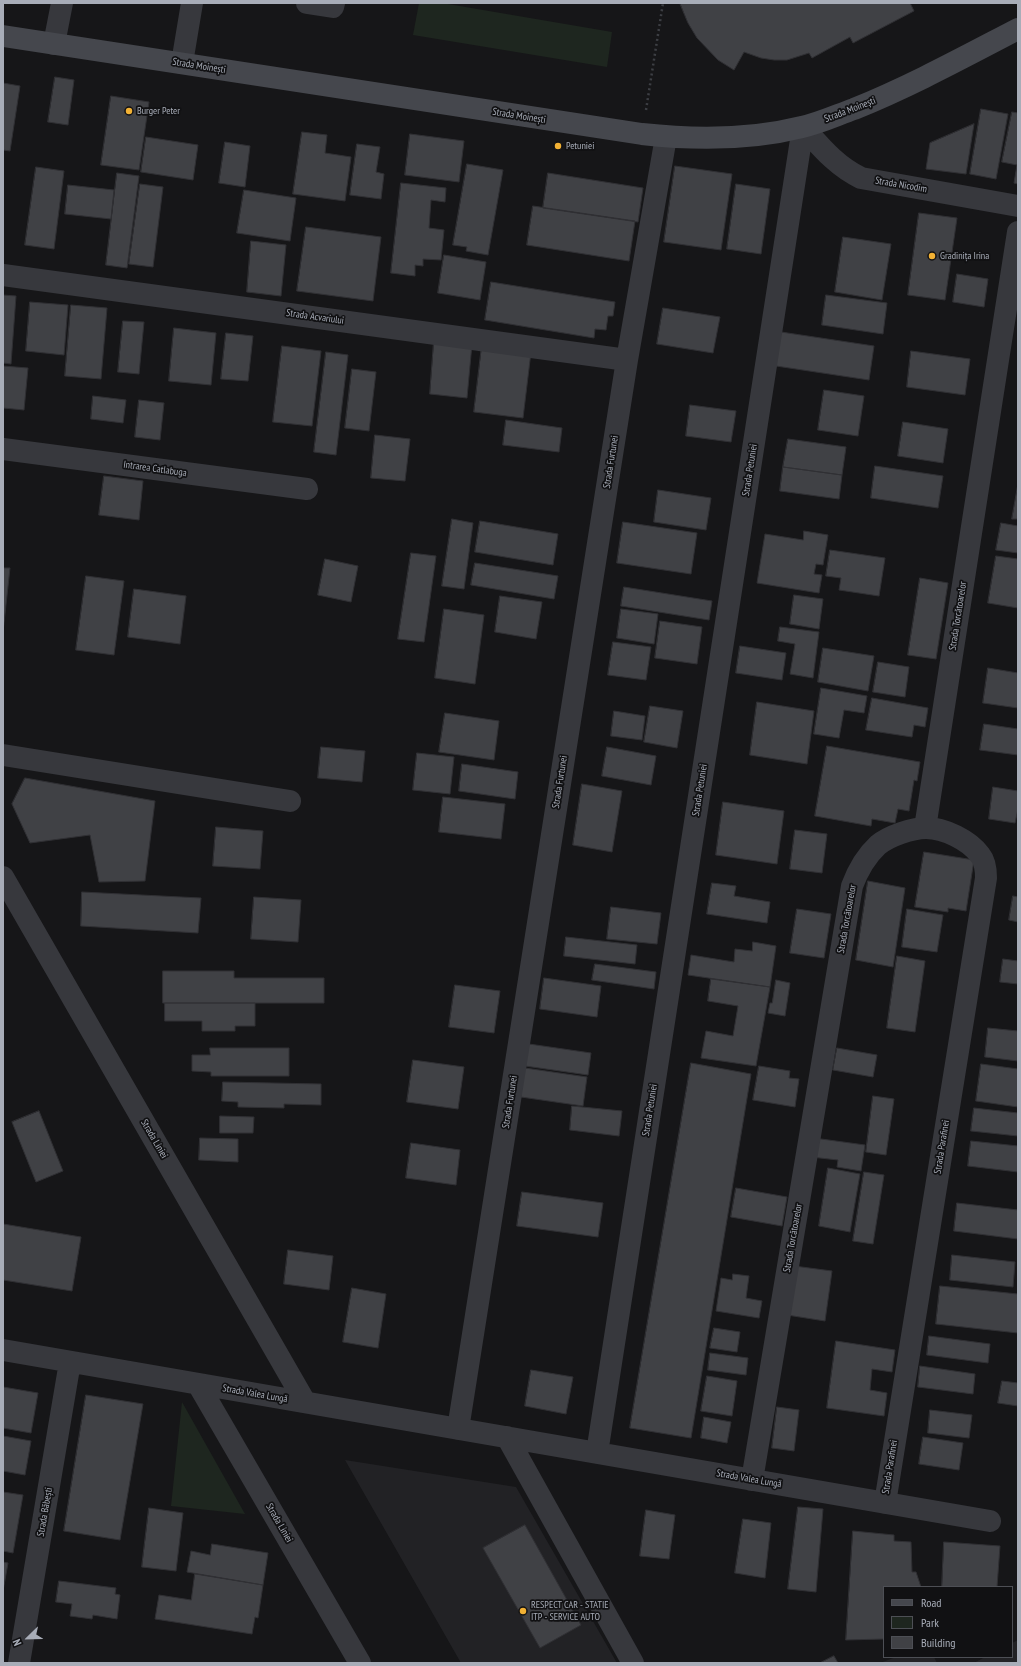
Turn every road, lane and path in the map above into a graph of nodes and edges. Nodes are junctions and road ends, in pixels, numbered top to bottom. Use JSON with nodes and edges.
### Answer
{"nodes":[{"id":1,"x":62,"y":3,"type":"edge"},
{"id":2,"x":192,"y":3,"type":"edge"},
{"id":3,"x":307,"y":3,"type":"edge"},
{"id":4,"x":334,"y":3,"type":"edge"},
{"id":5,"x":663,"y":3,"type":"edge"},
{"id":6,"x":1018,"y":29,"type":"edge"},
{"id":7,"x":3,"y":36,"type":"edge"},
{"id":8,"x":54,"y":44,"type":"junction"},
{"id":9,"x":182,"y":63,"type":"junction"},
{"id":10,"x":803,"y":127,"type":"junction"},
{"id":11,"x":642,"y":134,"type":"junction"},
{"id":12,"x":666,"y":137,"type":"junction"},
{"id":13,"x":1018,"y":206,"type":"edge"},
{"id":14,"x":1018,"y":232,"type":"edge"},
{"id":15,"x":3,"y":275,"type":"edge"},
{"id":16,"x":627,"y":360,"type":"junction"},
{"id":17,"x":3,"y":449,"type":"edge"},
{"id":18,"x":307,"y":489,"type":"dead end"},
{"id":19,"x":3,"y":755,"type":"edge"},
{"id":20,"x":290,"y":801,"type":"dead end"},
{"id":21,"x":926,"y":828,"type":"junction"},
{"id":22,"x":3,"y":877,"type":"edge"},
{"id":23,"x":3,"y":1350,"type":"edge"},
{"id":24,"x":70,"y":1362,"type":"junction"},
{"id":25,"x":198,"y":1384,"type":"junction"},
{"id":26,"x":305,"y":1402,"type":"junction"},
{"id":27,"x":458,"y":1429,"type":"junction"},
{"id":28,"x":507,"y":1437,"type":"junction"},
{"id":29,"x":597,"y":1453,"type":"junction"},
{"id":30,"x":752,"y":1480,"type":"junction"},
{"id":31,"x":884,"y":1502,"type":"junction"},
{"id":32,"x":990,"y":1521,"type":"dead end"},
{"id":33,"x":19,"y":1663,"type":"edge"},
{"id":34,"x":360,"y":1663,"type":"edge"},
{"id":35,"x":633,"y":1663,"type":"edge"}],
"edges":[{"from":1,"to":8,"type":"street"},
{"from":2,"to":9,"type":"street"},
{"from":3,"to":4,"type":"street"},
{"from":5,"to":11,"type":"path"},
{"from":6,"to":10,"type":"main road","name":"Strada Moinești"},
{"from":7,"to":8,"type":"main road","name":"Strada Moinești"},
{"from":8,"to":9,"type":"main road","name":"Strada Moinești"},
{"from":9,"to":11,"type":"main road","name":"Strada Moinești"},
{"from":10,"to":12,"type":"main road","name":"Strada Moinești"},
{"from":10,"to":13,"type":"street","name":"Strada Nicodim"},
{"from":10,"to":29,"type":"street","name":"Strada Petuniei"},
{"from":11,"to":12,"type":"main road","name":"Strada Moinești"},
{"from":12,"to":16,"type":"street","name":"Strada Furtunei"},
{"from":14,"to":21,"type":"street","name":"Strada Torcătoarelor"},
{"from":15,"to":16,"type":"street","name":"Strada Acvariului"},
{"from":16,"to":27,"type":"street","name":"Strada Furtunei"},
{"from":17,"to":18,"type":"street","name":"Intrarea Catlabuga"},
{"from":19,"to":20,"type":"street"},
{"from":21,"to":30,"type":"street","name":"Strada Torcătoarelor"},
{"from":21,"to":31,"type":"street","name":"Strada Parafinei"},
{"from":22,"to":26,"type":"street","name":"Strada Liniei"},
{"from":23,"to":24,"type":"street","name":"Strada Valea Lungă"},
{"from":24,"to":25,"type":"street","name":"Strada Valea Lungă"},
{"from":24,"to":33,"type":"street","name":"Strada Băbești"},
{"from":25,"to":26,"type":"street","name":"Strada Valea Lungă"},
{"from":25,"to":34,"type":"street","name":"Strada Liniei"},
{"from":26,"to":27,"type":"street","name":"Strada Valea Lungă"},
{"from":27,"to":28,"type":"street","name":"Strada Valea Lungă"},
{"from":28,"to":29,"type":"street","name":"Strada Valea Lungă"},
{"from":28,"to":35,"type":"street"},
{"from":29,"to":30,"type":"street","name":"Strada Valea Lungă"},
{"from":30,"to":31,"type":"street","name":"Strada Valea Lungă"},
{"from":31,"to":32,"type":"street","name":"Strada Valea Lungă"}]}
